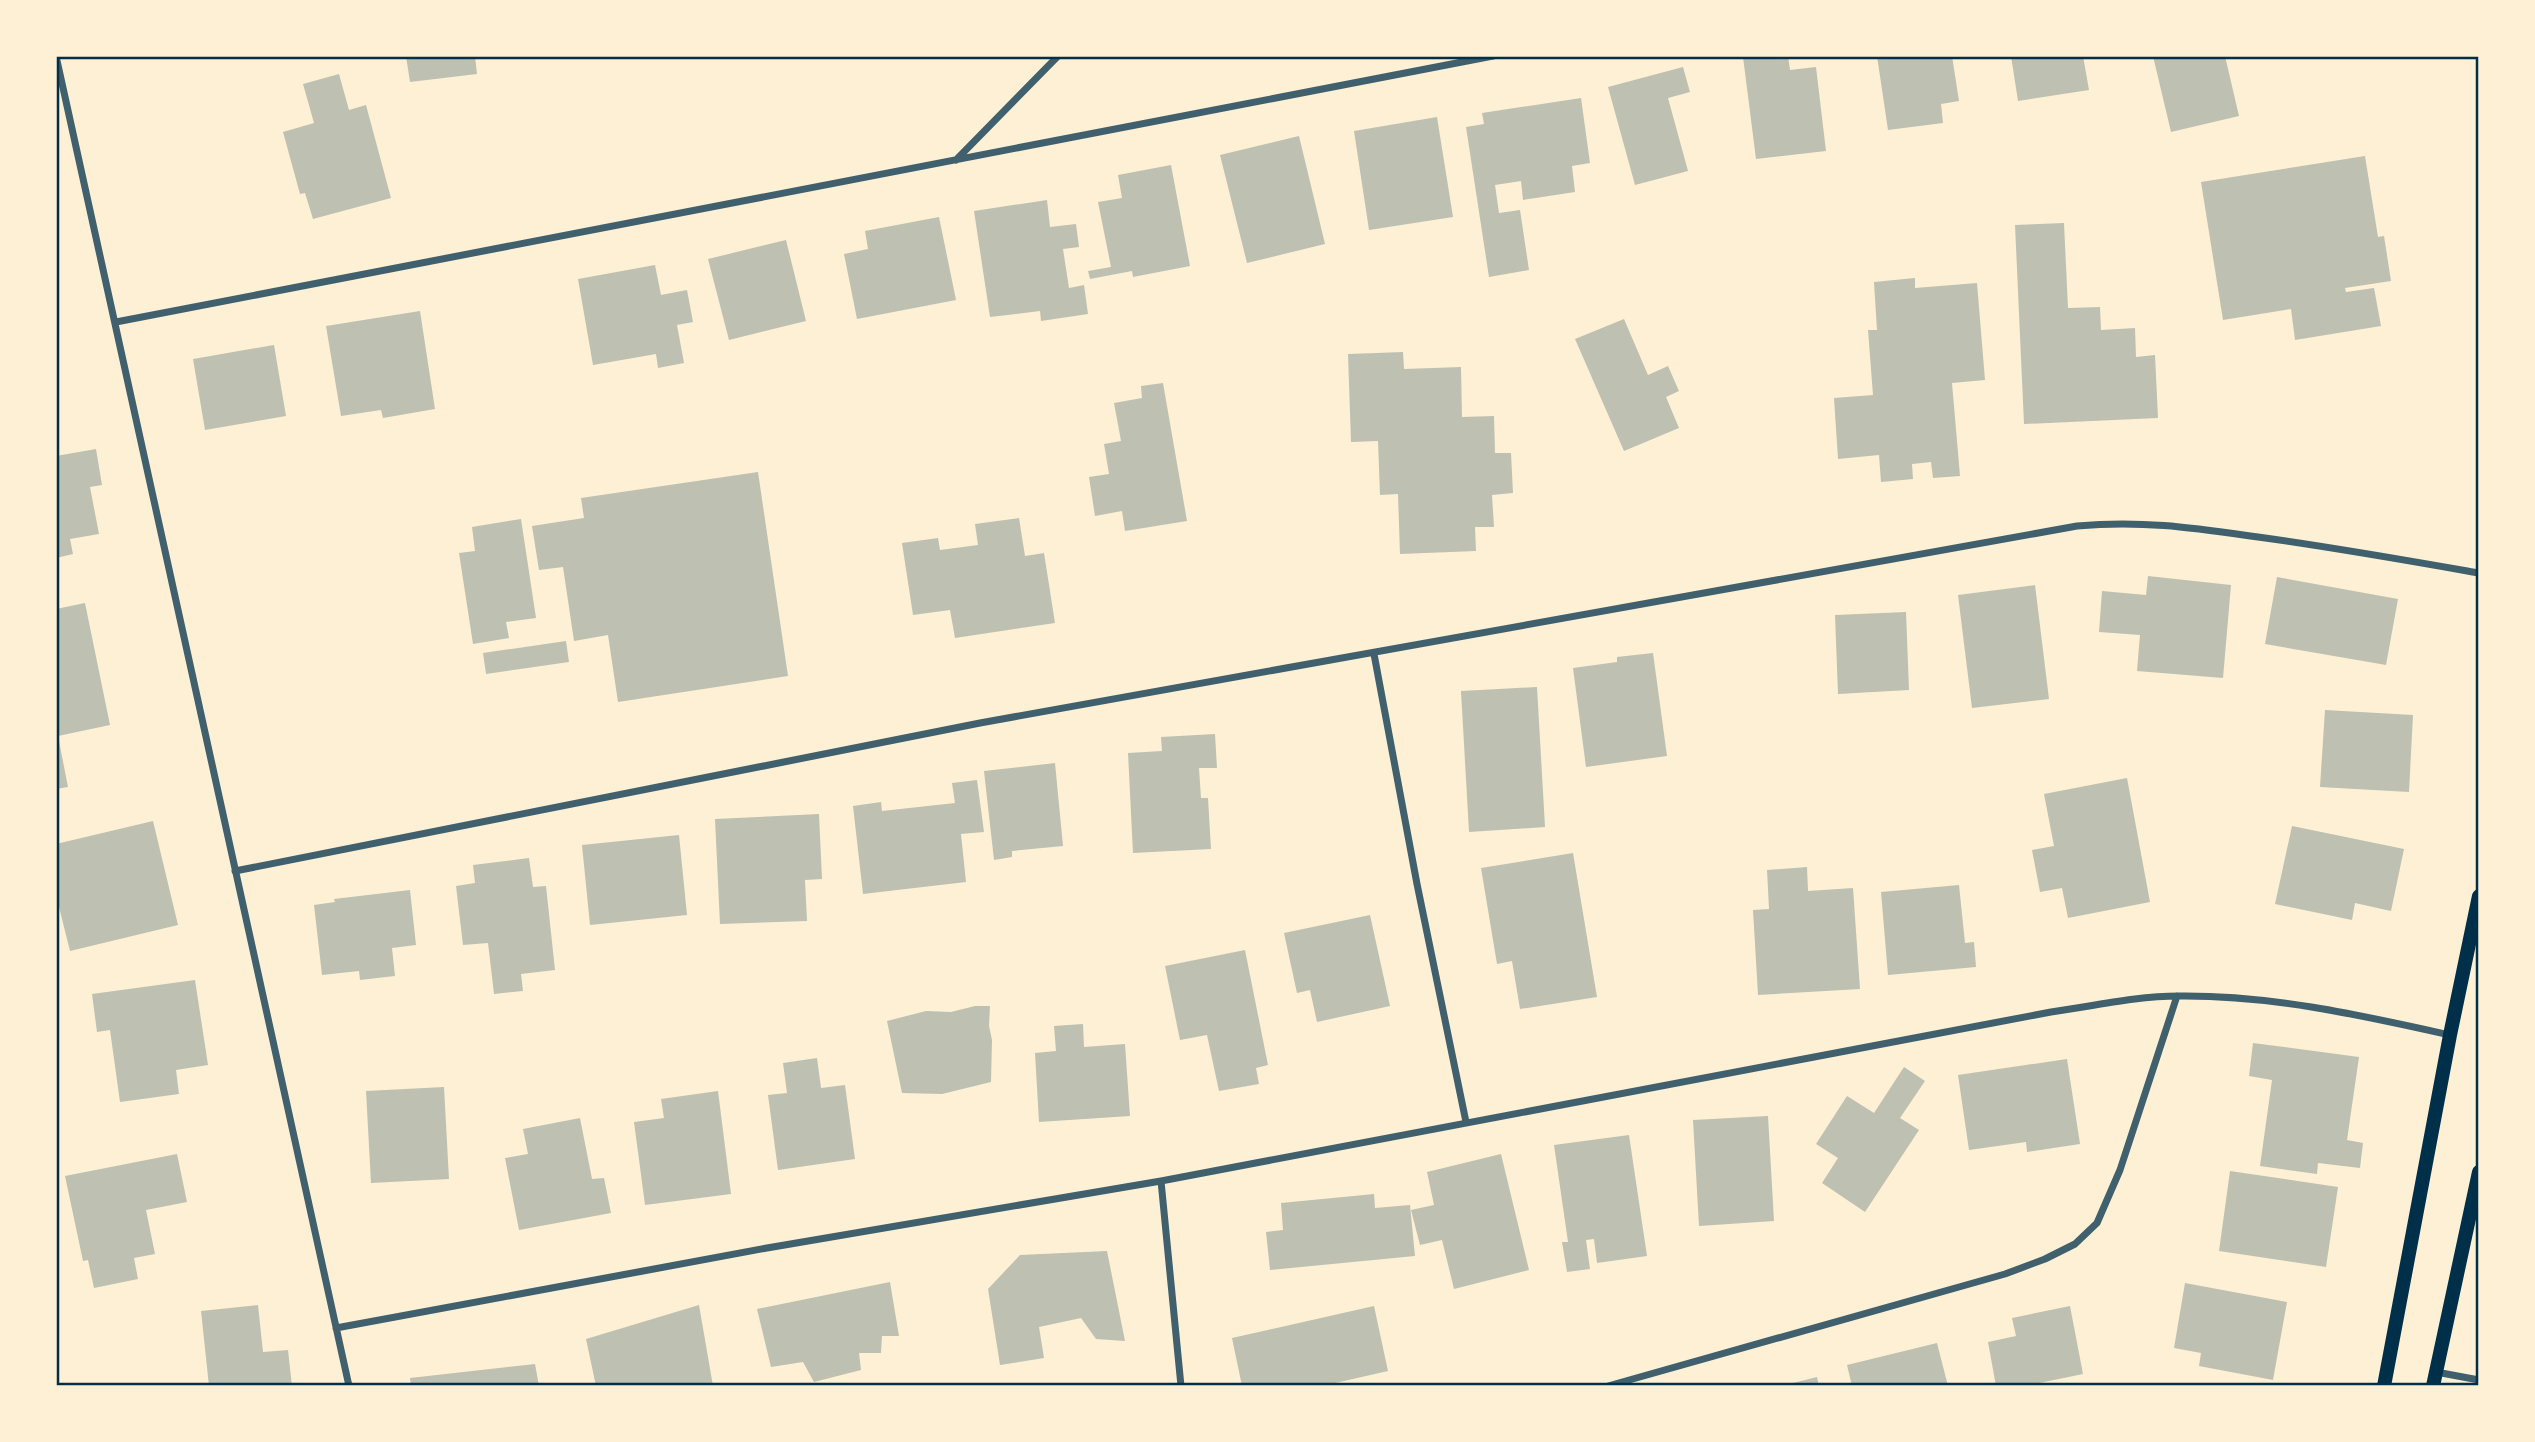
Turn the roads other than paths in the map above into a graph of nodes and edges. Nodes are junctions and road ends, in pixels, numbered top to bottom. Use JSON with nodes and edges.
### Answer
{"nodes":[{"id":1,"x":56,"y":56,"type":"edge"},
{"id":2,"x":1058,"y":56,"type":"edge"},
{"id":3,"x":1493,"y":56,"type":"edge"},
{"id":4,"x":954,"y":162,"type":"junction"},
{"id":5,"x":116,"y":322,"type":"junction"},
{"id":6,"x":2479,"y":573,"type":"edge"},
{"id":7,"x":1374,"y":654,"type":"junction"},
{"id":8,"x":235,"y":871,"type":"junction"},
{"id":9,"x":2479,"y":896,"type":"edge"},
{"id":10,"x":2177,"y":996,"type":"junction"},
{"id":11,"x":2450,"y":1035,"type":"junction"},
{"id":12,"x":1466,"y":1122,"type":"junction"},
{"id":13,"x":2479,"y":1172,"type":"edge"},
{"id":14,"x":1161,"y":1181,"type":"junction"},
{"id":15,"x":336,"y":1328,"type":"junction"},
{"id":16,"x":2434,"y":1379,"type":"edge"},
{"id":17,"x":2479,"y":1380,"type":"edge"},
{"id":18,"x":349,"y":1386,"type":"edge"},
{"id":19,"x":1181,"y":1386,"type":"edge"},
{"id":20,"x":1608,"y":1386,"type":"edge"},
{"id":21,"x":2384,"y":1386,"type":"edge"}],
"edges":[{"from":1,"to":5,"type":"street"},
{"from":2,"to":4,"type":"street"},
{"from":3,"to":4,"type":"street"},
{"from":4,"to":5,"type":"street"},
{"from":5,"to":8,"type":"street"},
{"from":6,"to":7,"type":"street"},
{"from":7,"to":8,"type":"street"},
{"from":7,"to":12,"type":"street"},
{"from":8,"to":15,"type":"street"},
{"from":9,"to":11,"type":"main road"},
{"from":10,"to":11,"type":"street"},
{"from":10,"to":12,"type":"street"},
{"from":10,"to":20,"type":"street"},
{"from":11,"to":21,"type":"main road"},
{"from":12,"to":14,"type":"street"},
{"from":13,"to":16,"type":"main road"},
{"from":14,"to":15,"type":"street"},
{"from":14,"to":19,"type":"street"},
{"from":15,"to":18,"type":"street"},
{"from":16,"to":17,"type":"street"}]}
